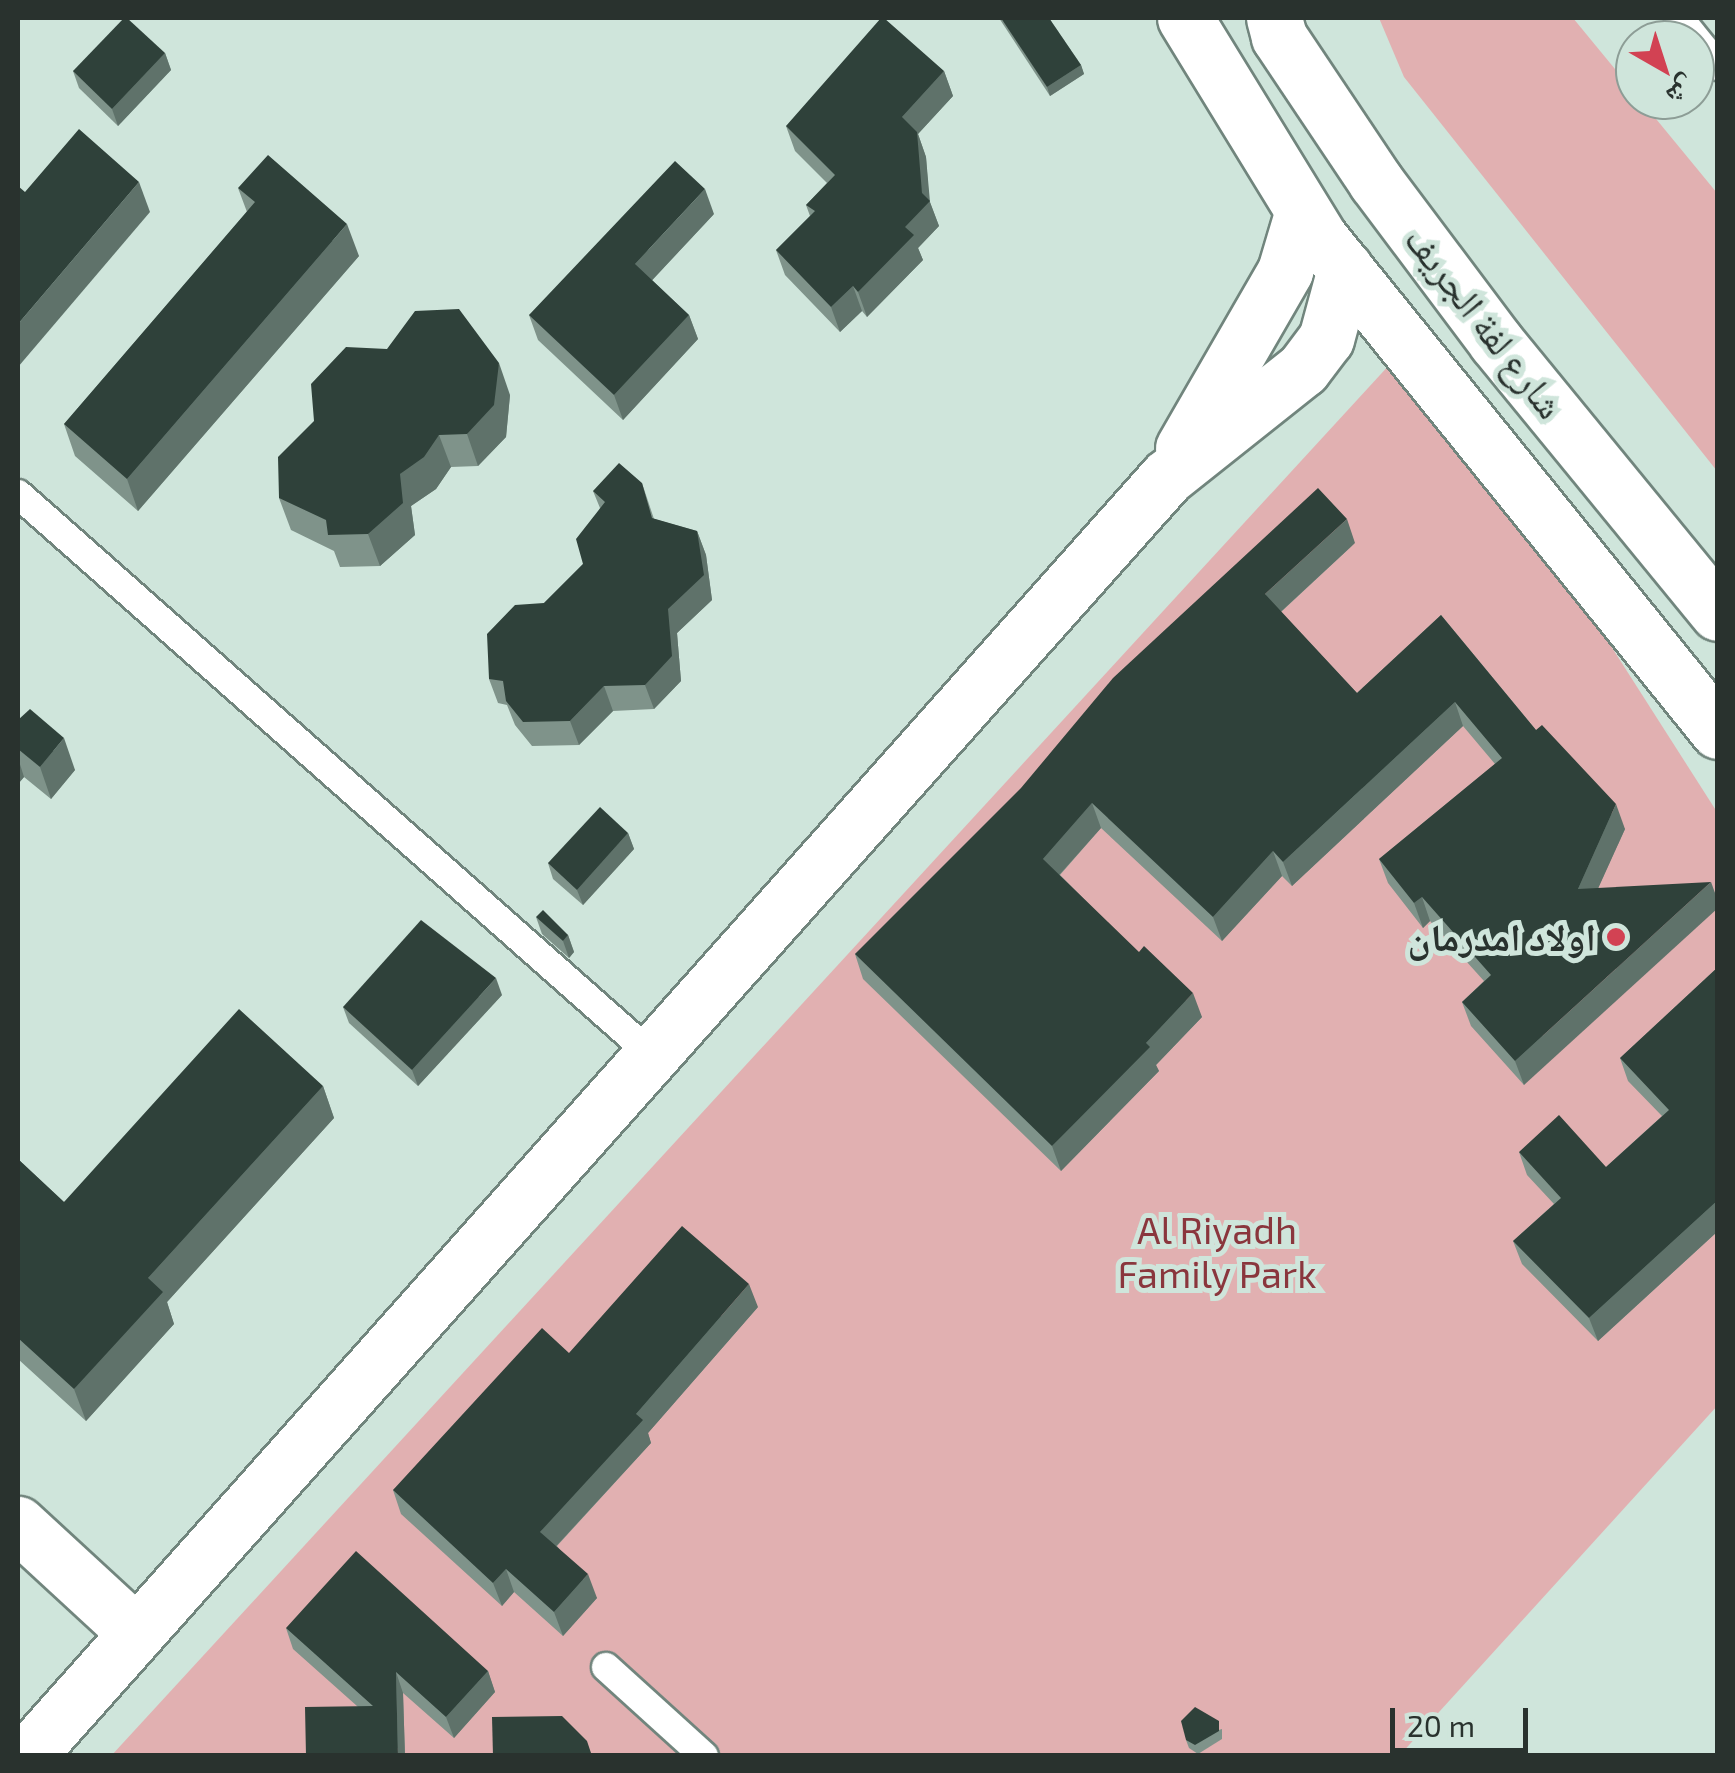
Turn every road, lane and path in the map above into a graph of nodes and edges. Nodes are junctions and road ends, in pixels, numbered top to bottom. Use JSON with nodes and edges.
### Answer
{"nodes":[{"id":1,"x":1185,"y":18,"type":"edge"},
{"id":2,"x":1679,"y":18,"type":"edge"},
{"id":3,"x":1274,"y":24,"type":"edge"},
{"id":4,"x":1718,"y":66,"type":"edge"},
{"id":5,"x":1302,"y":214,"type":"junction"},
{"id":6,"x":1345,"y":269,"type":"junction"},
{"id":7,"x":1167,"y":477,"type":"junction"},
{"id":8,"x":18,"y":494,"type":"edge"},
{"id":9,"x":1718,"y":613,"type":"edge"},
{"id":10,"x":1718,"y":732,"type":"edge"},
{"id":11,"x":652,"y":1054,"type":"junction"},
{"id":12,"x":18,"y":1524,"type":"edge"},
{"id":13,"x":136,"y":1633,"type":"junction"},
{"id":14,"x":606,"y":1667,"type":"dead end"},
{"id":15,"x":27,"y":1756,"type":"edge"},
{"id":16,"x":704,"y":1756,"type":"edge"}],
"edges":[{"from":1,"to":5,"type":"street","name":"شارع لفة الجريف"},
{"from":2,"to":4,"type":"lane"},
{"from":3,"to":9,"type":"street","name":"شارع لفة الجريف"},
{"from":5,"to":6,"type":"street","name":"شارع لفة الجريف"},
{"from":5,"to":7,"type":"street"},
{"from":6,"to":7,"type":"street"},
{"from":6,"to":10,"type":"street","name":"شارع لفة الجريف"},
{"from":7,"to":11,"type":"street"},
{"from":8,"to":11,"type":"lane"},
{"from":11,"to":13,"type":"street"},
{"from":12,"to":13,"type":"street"},
{"from":13,"to":15,"type":"street"},
{"from":14,"to":16,"type":"lane"}]}
